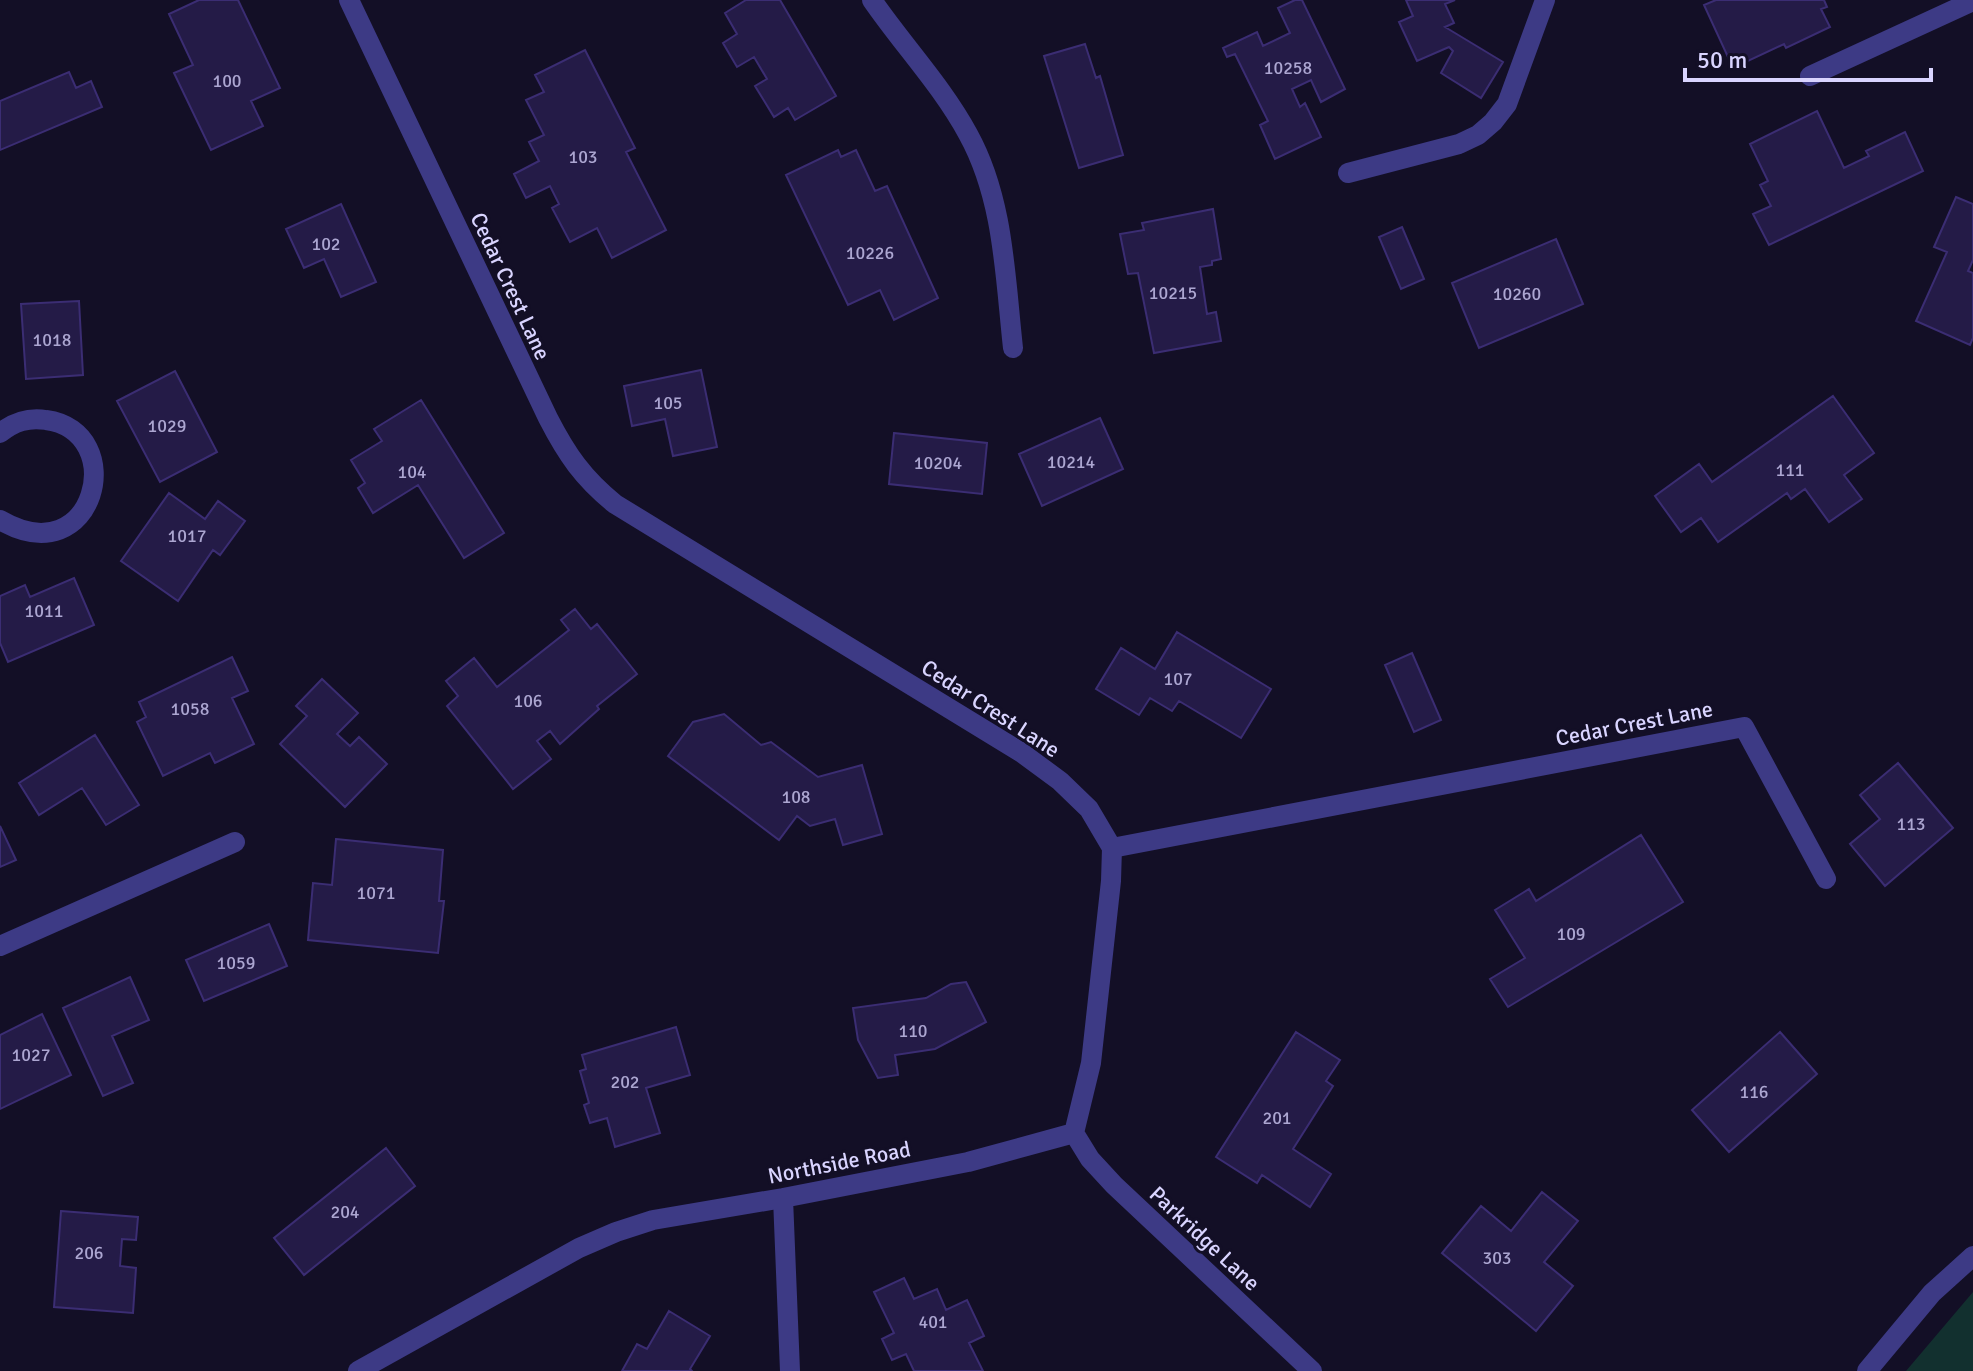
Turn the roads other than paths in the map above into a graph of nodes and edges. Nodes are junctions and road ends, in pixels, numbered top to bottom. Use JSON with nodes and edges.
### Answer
{"nodes":[{"id":1,"x":349,"y":0,"type":"edge"},
{"id":2,"x":872,"y":0,"type":"edge"},
{"id":3,"x":1545,"y":0,"type":"edge"},
{"id":4,"x":1973,"y":1,"type":"edge"},
{"id":5,"x":1810,"y":76,"type":"dead end"},
{"id":6,"x":1348,"y":173,"type":"dead end"},
{"id":7,"x":1013,"y":348,"type":"dead end"},
{"id":8,"x":0,"y":433,"type":"edge"},
{"id":9,"x":0,"y":520,"type":"edge"},
{"id":10,"x":235,"y":842,"type":"dead end"},
{"id":11,"x":1112,"y":848,"type":"junction"},
{"id":12,"x":1826,"y":879,"type":"dead end"},
{"id":13,"x":0,"y":946,"type":"edge"},
{"id":14,"x":1074,"y":1133,"type":"junction"},
{"id":15,"x":783,"y":1198,"type":"junction"},
{"id":16,"x":1973,"y":1256,"type":"edge"},
{"id":17,"x":358,"y":1371,"type":"edge"},
{"id":18,"x":790,"y":1371,"type":"edge"},
{"id":19,"x":1312,"y":1371,"type":"edge"},
{"id":20,"x":1867,"y":1371,"type":"edge"}],
"edges":[{"from":1,"to":11,"type":"street","name":"Cedar Crest Lane"},
{"from":2,"to":7,"type":"street"},
{"from":3,"to":6,"type":"street"},
{"from":4,"to":5,"type":"street"},
{"from":8,"to":9,"type":"street"},
{"from":10,"to":13,"type":"street"},
{"from":11,"to":12,"type":"street","name":"Cedar Crest Lane"},
{"from":11,"to":14,"type":"street"},
{"from":14,"to":15,"type":"street","name":"Northside Road"},
{"from":14,"to":19,"type":"street","name":"Parkridge Lane"},
{"from":15,"to":17,"type":"street","name":"Northside Road"},
{"from":15,"to":18,"type":"street"},
{"from":16,"to":20,"type":"street"}]}
